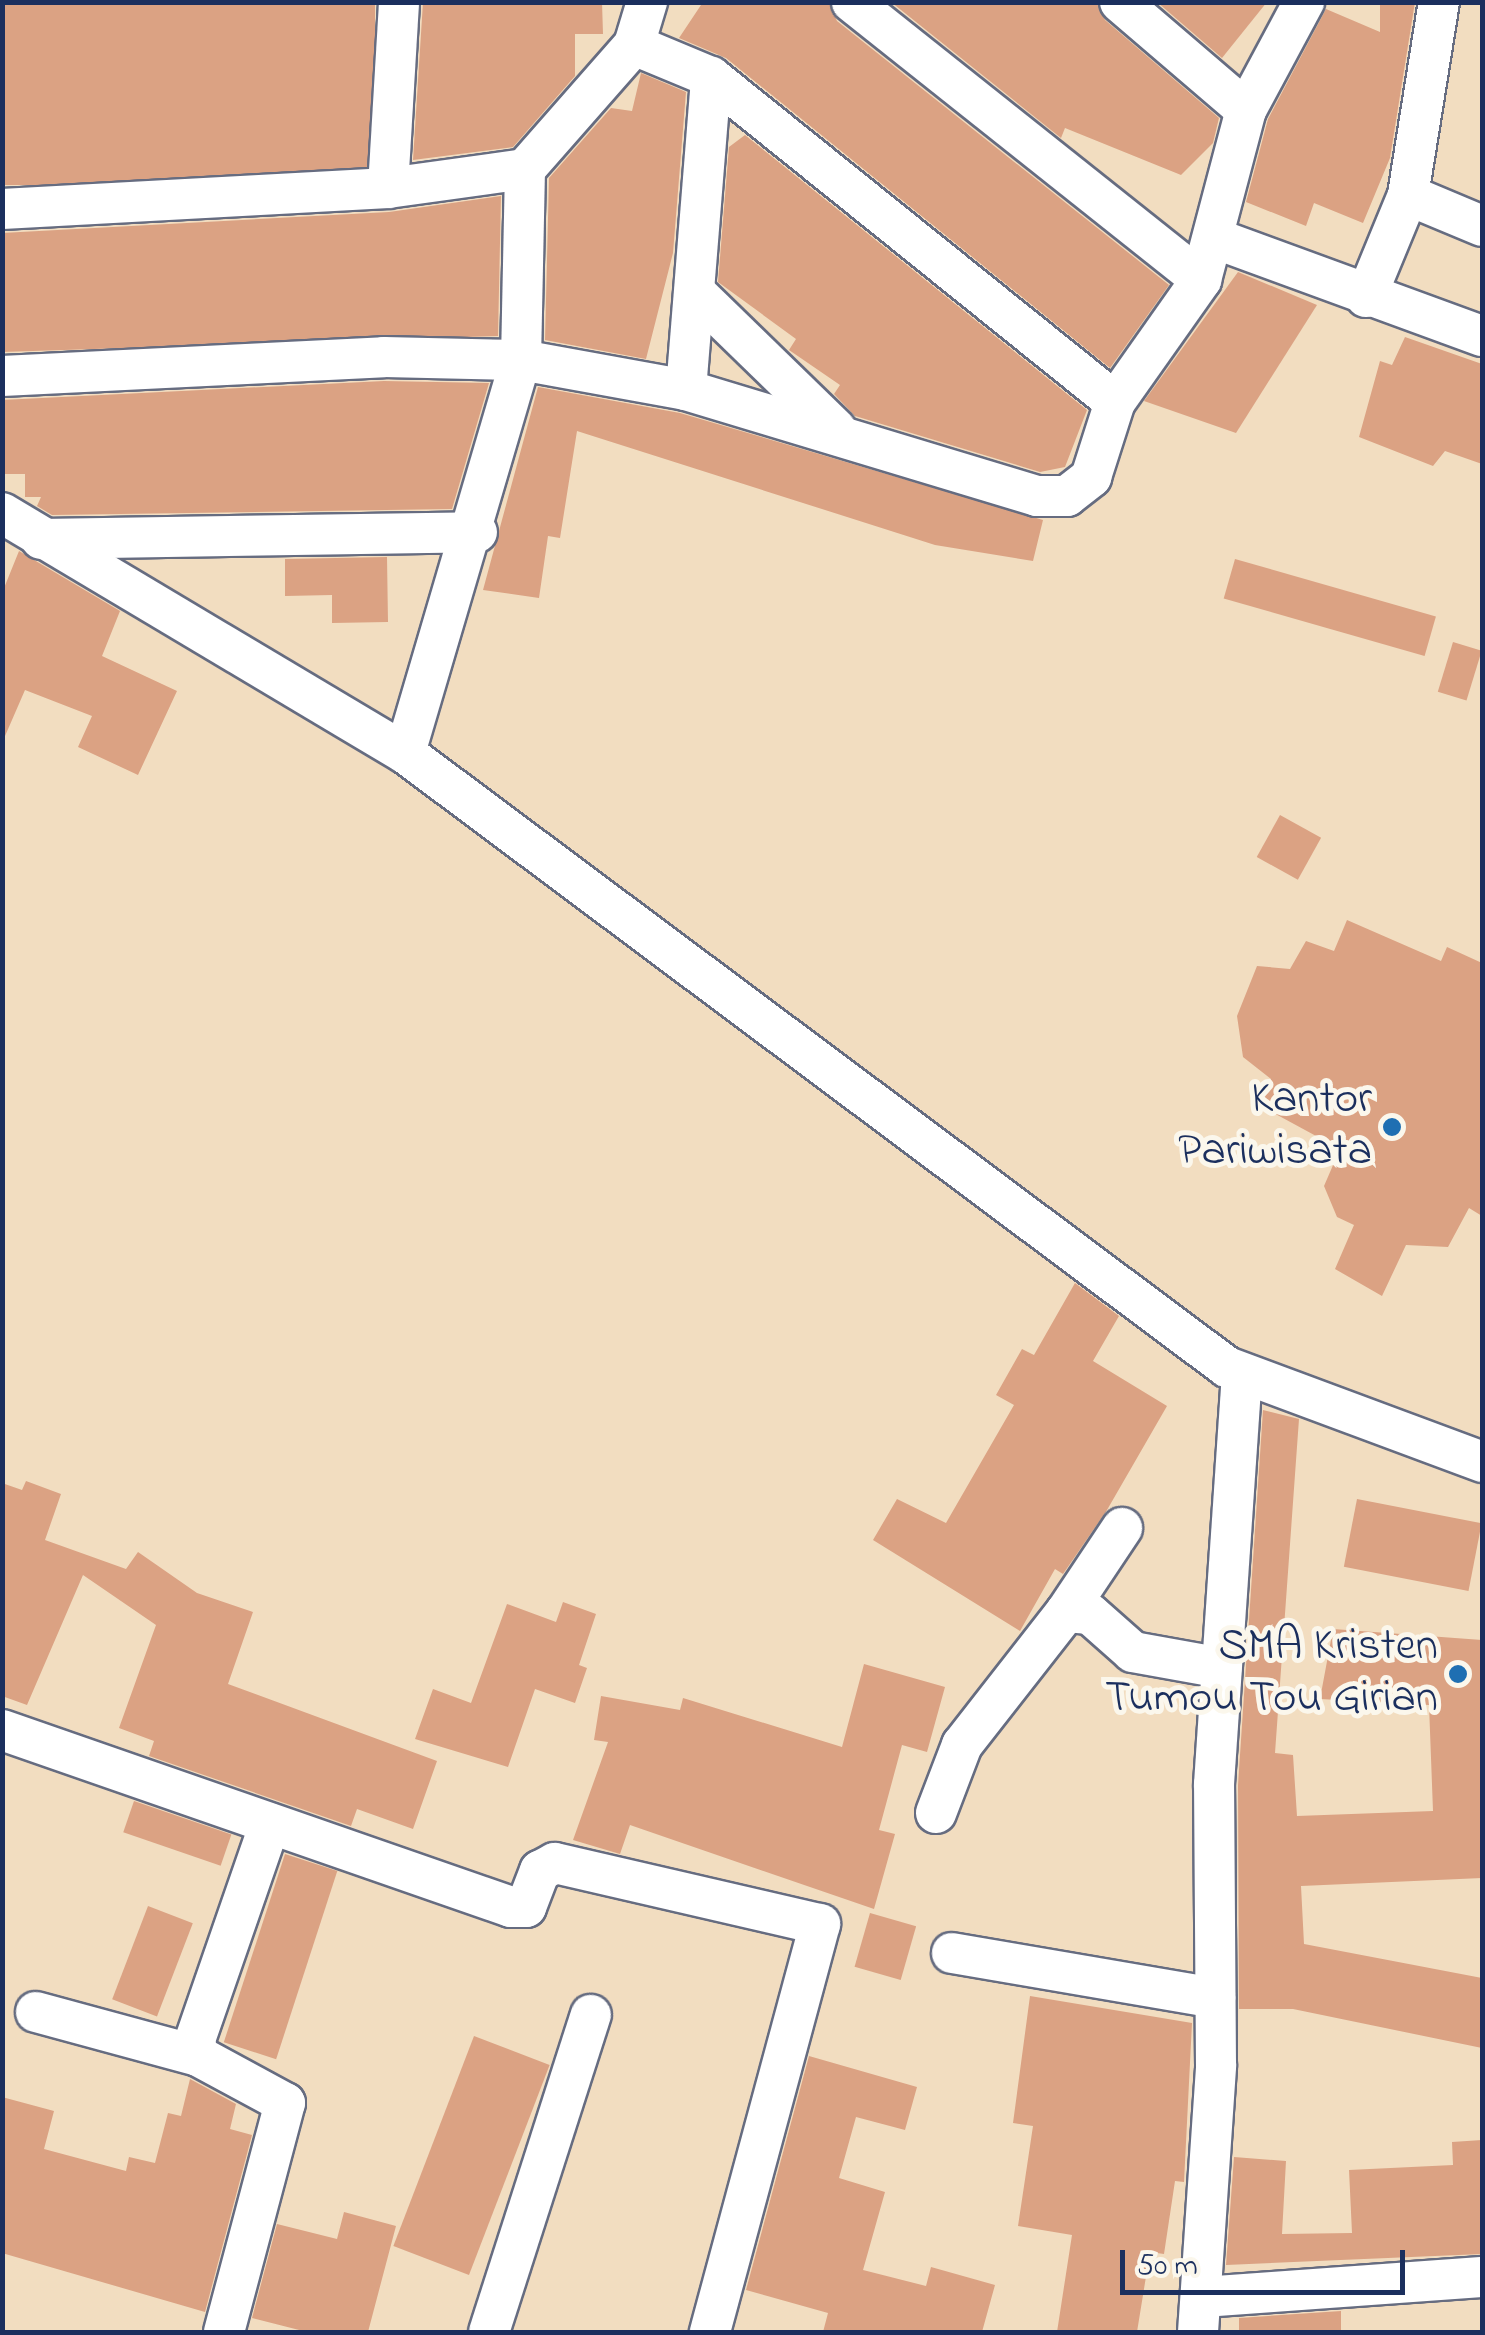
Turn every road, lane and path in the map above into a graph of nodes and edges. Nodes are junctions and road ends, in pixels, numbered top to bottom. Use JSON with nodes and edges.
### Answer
{"nodes":[{"id":1,"x":399,"y":2,"type":"edge"},
{"id":2,"x":648,"y":2,"type":"edge"},
{"id":3,"x":852,"y":2,"type":"edge"},
{"id":4,"x":1120,"y":2,"type":"edge"},
{"id":5,"x":1304,"y":2,"type":"edge"},
{"id":6,"x":1439,"y":2,"type":"edge"},
{"id":7,"x":634,"y":44,"type":"junction"},
{"id":8,"x":711,"y":77,"type":"junction"},
{"id":9,"x":1246,"y":110,"type":"junction"},
{"id":10,"x":525,"y":169,"type":"junction"},
{"id":11,"x":388,"y":188,"type":"junction"},
{"id":12,"x":1408,"y":195,"type":"junction"},
{"id":13,"x":2,"y":209,"type":"edge"},
{"id":14,"x":1482,"y":226,"type":"edge"},
{"id":15,"x":1214,"y":238,"type":"junction"},
{"id":16,"x":1202,"y":280,"type":"junction"},
{"id":17,"x":699,"y":296,"type":"junction"},
{"id":18,"x":1366,"y":297,"type":"junction"},
{"id":19,"x":1482,"y":336,"type":"edge"},
{"id":20,"x":521,"y":360,"type":"junction"},
{"id":21,"x":2,"y":376,"type":"edge"},
{"id":22,"x":686,"y":390,"type":"junction"},
{"id":23,"x":1116,"y":402,"type":"junction"},
{"id":24,"x":840,"y":432,"type":"junction"},
{"id":25,"x":2,"y":514,"type":"edge"},
{"id":26,"x":477,"y":532,"type":"junction"},
{"id":27,"x":41,"y":539,"type":"junction"},
{"id":28,"x":405,"y":752,"type":"junction"},
{"id":29,"x":1242,"y":1375,"type":"junction"},
{"id":30,"x":1482,"y":1462,"type":"edge"},
{"id":31,"x":1122,"y":1528,"type":"dead end"},
{"id":32,"x":1066,"y":1612,"type":"junction"},
{"id":33,"x":1222,"y":1668,"type":"junction"},
{"id":34,"x":2,"y":1730,"type":"edge"},
{"id":35,"x":936,"y":1813,"type":"dead end"},
{"id":36,"x":270,"y":1824,"type":"junction"},
{"id":37,"x":952,"y":1952,"type":"dead end"},
{"id":38,"x":1215,"y":1998,"type":"junction"},
{"id":39,"x":36,"y":2012,"type":"dead end"},
{"id":40,"x":591,"y":2015,"type":"dead end"},
{"id":41,"x":198,"y":2056,"type":"junction"},
{"id":42,"x":1482,"y":2277,"type":"edge"},
{"id":43,"x":1200,"y":2315,"type":"edge"},
{"id":44,"x":224,"y":2332,"type":"edge"},
{"id":45,"x":488,"y":2332,"type":"edge"},
{"id":46,"x":710,"y":2332,"type":"edge"}],
"edges":[{"from":1,"to":11,"type":"street"},
{"from":2,"to":7,"type":"street"},
{"from":3,"to":16,"type":"street"},
{"from":4,"to":9,"type":"street"},
{"from":5,"to":9,"type":"street"},
{"from":6,"to":12,"type":"street"},
{"from":7,"to":8,"type":"street"},
{"from":7,"to":10,"type":"street"},
{"from":8,"to":17,"type":"street"},
{"from":8,"to":23,"type":"street"},
{"from":9,"to":15,"type":"street"},
{"from":10,"to":11,"type":"street"},
{"from":10,"to":20,"type":"street"},
{"from":11,"to":13,"type":"street"},
{"from":12,"to":14,"type":"street"},
{"from":12,"to":18,"type":"street"},
{"from":15,"to":16,"type":"street"},
{"from":15,"to":18,"type":"street"},
{"from":16,"to":23,"type":"street"},
{"from":17,"to":22,"type":"street"},
{"from":17,"to":24,"type":"street"},
{"from":18,"to":19,"type":"street"},
{"from":20,"to":21,"type":"street"},
{"from":20,"to":22,"type":"street"},
{"from":20,"to":26,"type":"street"},
{"from":22,"to":24,"type":"street"},
{"from":23,"to":24,"type":"street"},
{"from":25,"to":27,"type":"street"},
{"from":26,"to":27,"type":"street"},
{"from":26,"to":28,"type":"street"},
{"from":27,"to":28,"type":"street"},
{"from":28,"to":29,"type":"street"},
{"from":29,"to":30,"type":"street"},
{"from":29,"to":33,"type":"street"},
{"from":31,"to":32,"type":"street"},
{"from":32,"to":33,"type":"street"},
{"from":32,"to":35,"type":"street"},
{"from":33,"to":38,"type":"street"},
{"from":34,"to":36,"type":"street"},
{"from":36,"to":41,"type":"street"},
{"from":36,"to":46,"type":"street"},
{"from":37,"to":38,"type":"street"},
{"from":38,"to":43,"type":"street"},
{"from":39,"to":41,"type":"street"},
{"from":40,"to":45,"type":"street"},
{"from":41,"to":44,"type":"street"},
{"from":42,"to":43,"type":"street"}]}
